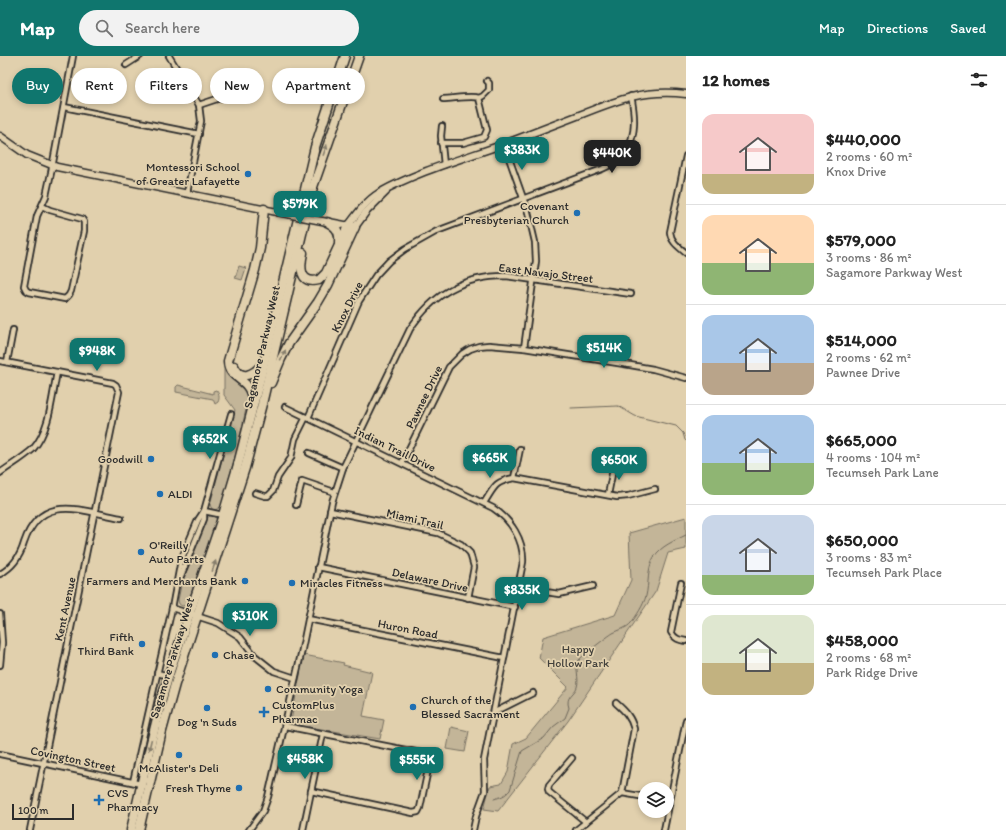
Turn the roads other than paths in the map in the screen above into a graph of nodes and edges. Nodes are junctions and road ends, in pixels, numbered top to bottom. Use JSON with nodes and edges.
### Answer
{"nodes":[{"id":1,"x":72,"y":56,"type":"edge"},
{"id":2,"x":140,"y":56,"type":"edge"},
{"id":3,"x":169,"y":56,"type":"edge"},
{"id":4,"x":345,"y":56,"type":"edge"},
{"id":5,"x":359,"y":56,"type":"edge"},
{"id":6,"x":126,"y":65,"type":"dead end"},
{"id":7,"x":487,"y":81,"type":"dead end"},
{"id":8,"x":686,"y":94,"type":"edge"},
{"id":9,"x":631,"y":96,"type":"junction"},
{"id":10,"x":479,"y":98,"type":"junction"},
{"id":11,"x":443,"y":99,"type":"dead end"},
{"id":12,"x":210,"y":101,"type":"edge"},
{"id":13,"x":199,"y":105,"type":"junction"},
{"id":14,"x":64,"y":107,"type":"junction"},
{"id":15,"x":442,"y":126,"type":"dead end"},
{"id":16,"x":199,"y":134,"type":"junction"},
{"id":17,"x":0,"y":136,"type":"edge"},
{"id":18,"x":442,"y":143,"type":"junction"},
{"id":19,"x":504,"y":144,"type":"junction"},
{"id":20,"x":686,"y":156,"type":"edge"},
{"id":21,"x":444,"y":165,"type":"junction"},
{"id":22,"x":52,"y":166,"type":"junction"},
{"id":23,"x":187,"y":193,"type":"junction"},
{"id":24,"x":523,"y":198,"type":"junction"},
{"id":25,"x":42,"y":206,"type":"junction"},
{"id":26,"x":270,"y":210,"type":"junction"},
{"id":27,"x":307,"y":212,"type":"junction"},
{"id":28,"x":327,"y":222,"type":"junction"},
{"id":29,"x":351,"y":226,"type":"junction"},
{"id":30,"x":339,"y":246,"type":"junction"},
{"id":31,"x":686,"y":253,"type":"edge"},
{"id":32,"x":533,"y":280,"type":"junction"},
{"id":33,"x":630,"y":294,"type":"dead end"},
{"id":34,"x":13,"y":330,"type":"dead end"},
{"id":35,"x":524,"y":348,"type":"junction"},
{"id":36,"x":0,"y":361,"type":"edge"},
{"id":37,"x":7,"y":362,"type":"junction"},
{"id":38,"x":264,"y":363,"type":"junction"},
{"id":39,"x":57,"y":372,"type":"junction"},
{"id":40,"x":686,"y":378,"type":"edge"},
{"id":41,"x":258,"y":403,"type":"junction"},
{"id":42,"x":285,"y":407,"type":"dead end"},
{"id":43,"x":231,"y":414,"type":"dead end"},
{"id":44,"x":307,"y":418,"type":"junction"},
{"id":45,"x":356,"y":441,"type":"junction"},
{"id":46,"x":520,"y":449,"type":"dead end"},
{"id":47,"x":309,"y":453,"type":"dead end"},
{"id":48,"x":402,"y":463,"type":"junction"},
{"id":49,"x":614,"y":464,"type":"dead end"},
{"id":50,"x":342,"y":468,"type":"junction"},
{"id":51,"x":0,"y":473,"type":"edge"},
{"id":52,"x":514,"y":478,"type":"junction"},
{"id":53,"x":655,"y":489,"type":"dead end"},
{"id":54,"x":334,"y":492,"type":"junction"},
{"id":55,"x":255,"y":493,"type":"dead end"},
{"id":56,"x":608,"y":495,"type":"junction"},
{"id":57,"x":484,"y":503,"type":"junction"},
{"id":58,"x":296,"y":505,"type":"dead end"},
{"id":59,"x":204,"y":510,"type":"junction"},
{"id":60,"x":330,"y":511,"type":"junction"},
{"id":61,"x":94,"y":513,"type":"junction"},
{"id":62,"x":223,"y":514,"type":"junction"},
{"id":63,"x":121,"y":518,"type":"dead end"},
{"id":64,"x":318,"y":567,"type":"junction"},
{"id":65,"x":0,"y":574,"type":"edge"},
{"id":66,"x":681,"y":583,"type":"dead end"},
{"id":67,"x":593,"y":586,"type":"dead end"},
{"id":68,"x":519,"y":588,"type":"junction"},
{"id":69,"x":468,"y":598,"type":"junction"},
{"id":70,"x":514,"y":607,"type":"junction"},
{"id":71,"x":172,"y":608,"type":"junction"},
{"id":72,"x":0,"y":614,"type":"edge"},
{"id":73,"x":193,"y":615,"type":"junction"},
{"id":74,"x":308,"y":619,"type":"junction"},
{"id":75,"x":686,"y":641,"type":"edge"},
{"id":76,"x":504,"y":658,"type":"junction"},
{"id":77,"x":0,"y":665,"type":"edge"},
{"id":78,"x":157,"y":673,"type":"junction"},
{"id":79,"x":169,"y":676,"type":"junction"},
{"id":80,"x":295,"y":678,"type":"junction"},
{"id":81,"x":533,"y":693,"type":"dead end"},
{"id":82,"x":616,"y":703,"type":"dead end"},
{"id":83,"x":494,"y":713,"type":"junction"},
{"id":84,"x":686,"y":720,"type":"edge"},
{"id":85,"x":285,"y":726,"type":"junction"},
{"id":86,"x":323,"y":734,"type":"junction"},
{"id":87,"x":0,"y":754,"type":"edge"},
{"id":88,"x":572,"y":758,"type":"dead end"},
{"id":89,"x":43,"y":763,"type":"junction"},
{"id":90,"x":672,"y":782,"type":"edge"},
{"id":91,"x":137,"y":783,"type":"junction"},
{"id":92,"x":311,"y":791,"type":"junction"},
{"id":93,"x":622,"y":793,"type":"junction"},
{"id":94,"x":638,"y":796,"type":"edge"},
{"id":95,"x":666,"y":818,"type":"edge"},
{"id":96,"x":586,"y":822,"type":"junction"},
{"id":97,"x":30,"y":830,"type":"edge"},
{"id":98,"x":131,"y":830,"type":"edge"},
{"id":99,"x":140,"y":830,"type":"edge"},
{"id":100,"x":249,"y":830,"type":"edge"},
{"id":101,"x":303,"y":830,"type":"edge"},
{"id":102,"x":473,"y":830,"type":"edge"},
{"id":103,"x":576,"y":830,"type":"edge"},
{"id":104,"x":664,"y":830,"type":"edge"}],
"edges":[{"from":1,"to":14,"type":"street"},
{"from":2,"to":6,"type":"street"},
{"from":3,"to":13,"type":"street"},
{"from":4,"to":38,"type":"highway","name":"Sagamore Parkway West"},
{"from":27,"to":5,"type":"highway","name":"Sagamore Parkway West","one_way":true},
{"from":7,"to":10,"type":"street"},
{"from":8,"to":9,"type":"main road"},
{"from":9,"to":19,"type":"main road"},
{"from":9,"to":24,"type":"street","name":"Knox Drive"},
{"from":10,"to":11,"type":"street"},
{"from":10,"to":18,"type":"street"},
{"from":12,"to":13,"type":"street"},
{"from":13,"to":16,"type":"street"},
{"from":14,"to":16,"type":"street"},
{"from":14,"to":22,"type":"street"},
{"from":15,"to":18,"type":"street"},
{"from":16,"to":23,"type":"street"},
{"from":17,"to":22,"type":"main road"},
{"from":18,"to":21,"type":"street"},
{"from":19,"to":21,"type":"main road"},
{"from":19,"to":24,"type":"street"},
{"from":20,"to":31,"type":"street"},
{"from":21,"to":29,"type":"main road"},
{"from":22,"to":23,"type":"main road"},
{"from":22,"to":25,"type":"street"},
{"from":23,"to":26,"type":"main road"},
{"from":24,"to":32,"type":"street"},
{"from":24,"to":44,"type":"street","name":"Knox Drive"},
{"from":25,"to":25,"type":"street"},
{"from":26,"to":28,"type":"main road","bridge":true},
{"from":26,"to":38,"type":"highway"},
{"from":26,"to":41,"type":"highway"},
{"from":27,"to":30,"type":"highway"},
{"from":27,"to":41,"type":"highway","name":"Sagamore Parkway West"},
{"from":28,"to":29,"type":"main road"},
{"from":28,"to":30,"type":"highway"},
{"from":29,"to":30,"type":"highway"},
{"from":41,"to":29,"type":"highway","one_way":true},
{"from":32,"to":33,"type":"street","name":"East Navajo Street"},
{"from":32,"to":35,"type":"street"},
{"from":32,"to":45,"type":"street","name":"East Navajo Street"},
{"from":34,"to":37,"type":"street"},
{"from":35,"to":40,"type":"street","name":"Pawnee Drive"},
{"from":35,"to":48,"type":"street","name":"Pawnee Drive"},
{"from":36,"to":37,"type":"street"},
{"from":37,"to":39,"type":"street"},
{"from":38,"to":41,"type":"highway","name":"Sagamore Parkway West"},
{"from":39,"to":51,"type":"street"},
{"from":39,"to":61,"type":"street","name":"Kent Avenue"},
{"from":41,"to":62,"type":"highway","name":"Sagamore Parkway West"},
{"from":73,"to":41,"type":"highway","name":"Sagamore Parkway West","one_way":true},
{"from":42,"to":44,"type":"street","name":"Indian Trail Drive"},
{"from":43,"to":59,"type":"street"},
{"from":44,"to":45,"type":"street","name":"Indian Trail Drive"},
{"from":44,"to":55,"type":"street","name":"Knox Drive"},
{"from":45,"to":48,"type":"street","name":"Indian Trail Drive"},
{"from":45,"to":50,"type":"street","name":"East Navajo Street"},
{"from":46,"to":52,"type":"street"},
{"from":47,"to":50,"type":"street"},
{"from":48,"to":57,"type":"street","name":"Indian Trail Drive"},
{"from":49,"to":56,"type":"street"},
{"from":50,"to":54,"type":"street","name":"East Navajo Street"},
{"from":52,"to":56,"type":"street"},
{"from":52,"to":57,"type":"street"},
{"from":53,"to":56,"type":"street"},
{"from":54,"to":58,"type":"street"},
{"from":54,"to":60,"type":"street","name":"East Navajo Street"},
{"from":57,"to":68,"type":"street","name":"Indian Trail Drive"},
{"from":59,"to":62,"type":"street"},
{"from":59,"to":71,"type":"street"},
{"from":60,"to":64,"type":"street","name":"East Navajo Street"},
{"from":60,"to":69,"type":"street","name":"Miami Trail"},
{"from":61,"to":63,"type":"street"},
{"from":61,"to":65,"type":"street"},
{"from":61,"to":89,"type":"street","name":"Kent Avenue"},
{"from":62,"to":73,"type":"highway","name":"Sagamore Parkway West"},
{"from":64,"to":69,"type":"street","name":"Delaware Drive"},
{"from":64,"to":74,"type":"street","name":"East Navajo Street"},
{"from":66,"to":75,"type":"street"},
{"from":67,"to":68,"type":"street"},
{"from":68,"to":70,"type":"street","name":"Indian Trail Drive"},
{"from":69,"to":70,"type":"street","name":"Delaware Drive"},
{"from":70,"to":76,"type":"street","name":"Indian Trail Drive"},
{"from":71,"to":73,"type":"street"},
{"from":71,"to":78,"type":"street"},
{"from":72,"to":77,"type":"street"},
{"from":73,"to":79,"type":"highway","name":"Sagamore Parkway West"},
{"from":73,"to":80,"type":"street"},
{"from":73,"to":99,"type":"highway","name":"Sagamore Parkway West"},
{"from":74,"to":76,"type":"street","name":"Huron Road"},
{"from":74,"to":80,"type":"street","name":"East Navajo Street"},
{"from":76,"to":83,"type":"street","name":"Indian Trail Drive"},
{"from":78,"to":79,"type":"street"},
{"from":78,"to":91,"type":"street"},
{"from":79,"to":91,"type":"highway","name":"Sagamore Parkway West","one_way":true},
{"from":80,"to":85,"type":"street","name":"East Navajo Street"},
{"from":81,"to":83,"type":"street"},
{"from":82,"to":93,"type":"street"},
{"from":83,"to":102,"type":"street","name":"Indian Trail Drive"},
{"from":84,"to":90,"type":"street"},
{"from":85,"to":86,"type":"street"},
{"from":85,"to":100,"type":"street","name":"East Navajo Street"},
{"from":86,"to":92,"type":"street"},
{"from":86,"to":92,"type":"street"},
{"from":87,"to":89,"type":"street","name":"Covington Street"},
{"from":88,"to":96,"type":"street"},
{"from":89,"to":91,"type":"street","name":"Covington Street"},
{"from":89,"to":97,"type":"street","name":"Kent Avenue"},
{"from":91,"to":98,"type":"highway","name":"Sagamore Parkway West"},
{"from":92,"to":101,"type":"street"},
{"from":93,"to":94,"type":"street"},
{"from":93,"to":96,"type":"street"},
{"from":95,"to":104,"type":"street"},
{"from":96,"to":103,"type":"street"}]}
